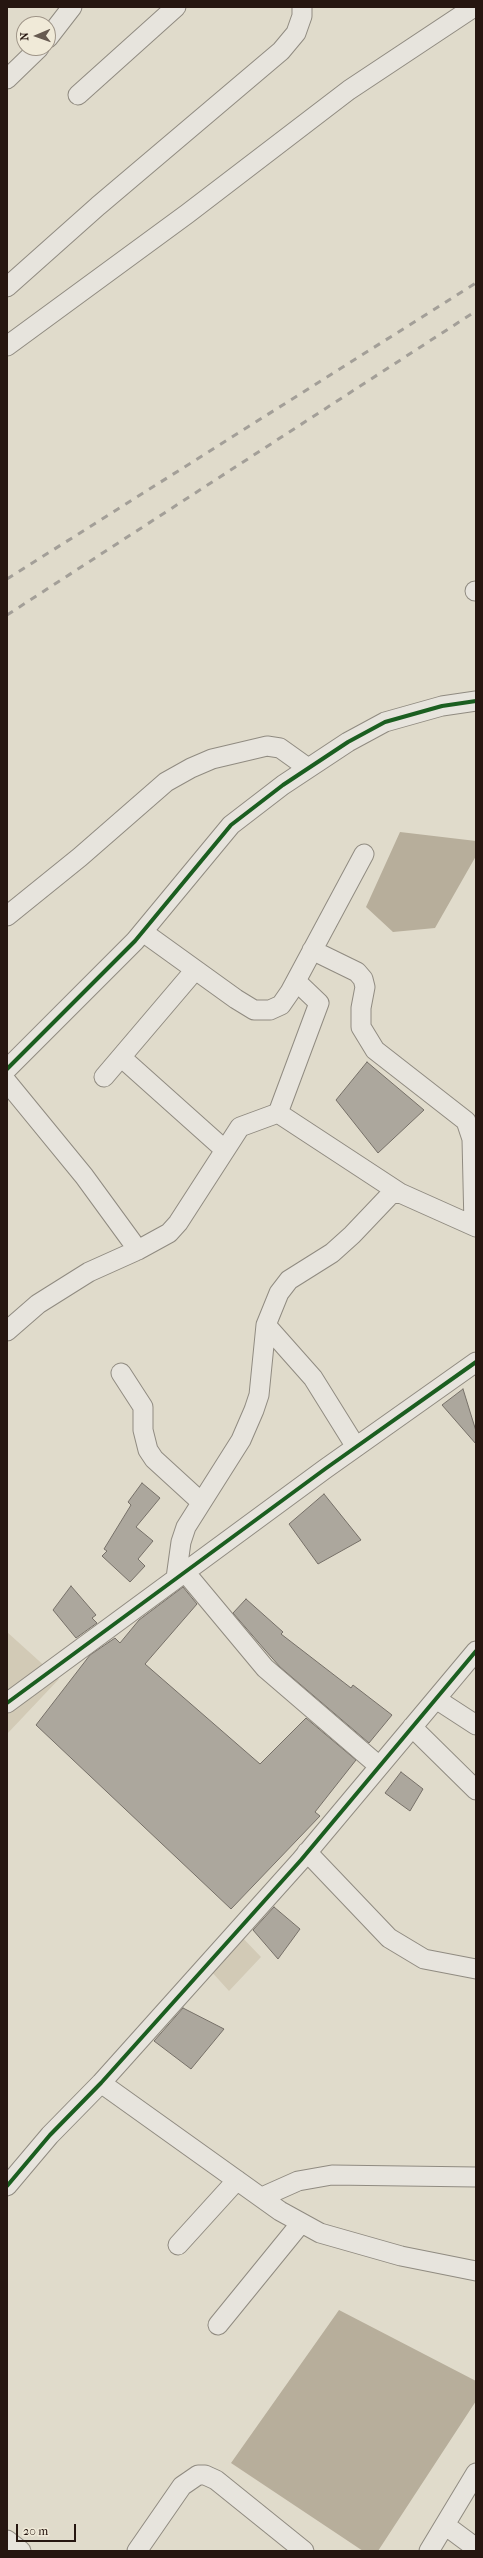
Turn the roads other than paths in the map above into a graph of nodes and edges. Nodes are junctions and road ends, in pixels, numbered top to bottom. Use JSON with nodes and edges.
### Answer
{"nodes":[{"id":1,"x":72,"y":7,"type":"edge"},
{"id":2,"x":176,"y":7,"type":"edge"},
{"id":3,"x":302,"y":7,"type":"edge"},
{"id":4,"x":474,"y":7,"type":"edge"},
{"id":5,"x":56,"y":28,"type":"edge"},
{"id":6,"x":31,"y":56,"type":"edge"},
{"id":7,"x":7,"y":79,"type":"edge"},
{"id":8,"x":78,"y":95,"type":"dead end"},
{"id":9,"x":7,"y":287,"type":"edge"},
{"id":10,"x":7,"y":346,"type":"edge"},
{"id":11,"x":476,"y":702,"type":"edge"},
{"id":12,"x":308,"y":768,"type":"junction"},
{"id":13,"x":364,"y":854,"type":"dead end"},
{"id":14,"x":7,"y":916,"type":"edge"},
{"id":15,"x":143,"y":932,"type":"junction"},
{"id":16,"x":312,"y":950,"type":"junction"},
{"id":17,"x":195,"y":970,"type":"junction"},
{"id":18,"x":296,"y":981,"type":"junction"},
{"id":19,"x":121,"y":1056,"type":"junction"},
{"id":20,"x":7,"y":1069,"type":"edge"},
{"id":21,"x":104,"y":1077,"type":"dead end"},
{"id":22,"x":7,"y":1082,"type":"edge"},
{"id":23,"x":278,"y":1113,"type":"junction"},
{"id":24,"x":226,"y":1150,"type":"junction"},
{"id":25,"x":400,"y":1194,"type":"junction"},
{"id":26,"x":475,"y":1227,"type":"edge"},
{"id":27,"x":138,"y":1250,"type":"junction"},
{"id":28,"x":266,"y":1325,"type":"junction"},
{"id":29,"x":7,"y":1331,"type":"edge"},
{"id":30,"x":476,"y":1362,"type":"edge"},
{"id":31,"x":121,"y":1373,"type":"dead end"},
{"id":32,"x":356,"y":1447,"type":"junction"},
{"id":33,"x":201,"y":1502,"type":"junction"},
{"id":34,"x":180,"y":1575,"type":"junction"},
{"id":35,"x":476,"y":1651,"type":"edge"},
{"id":36,"x":436,"y":1699,"type":"junction"},
{"id":37,"x":7,"y":1703,"type":"edge"},
{"id":38,"x":476,"y":1725,"type":"edge"},
{"id":39,"x":412,"y":1727,"type":"junction"},
{"id":40,"x":379,"y":1766,"type":"junction"},
{"id":41,"x":476,"y":1790,"type":"edge"},
{"id":42,"x":307,"y":1852,"type":"junction"},
{"id":43,"x":476,"y":1969,"type":"edge"},
{"id":44,"x":101,"y":2083,"type":"junction"},
{"id":45,"x":476,"y":2177,"type":"edge"},
{"id":46,"x":237,"y":2180,"type":"junction"},
{"id":47,"x":7,"y":2186,"type":"edge"},
{"id":48,"x":262,"y":2197,"type":"junction"},
{"id":49,"x":301,"y":2223,"type":"junction"},
{"id":50,"x":178,"y":2245,"type":"dead end"},
{"id":51,"x":476,"y":2271,"type":"edge"},
{"id":52,"x":218,"y":2325,"type":"dead end"},
{"id":53,"x":476,"y":2473,"type":"edge"},
{"id":54,"x":445,"y":2525,"type":"junction"},
{"id":55,"x":7,"y":2540,"type":"edge"},
{"id":56,"x":476,"y":2548,"type":"edge"},
{"id":57,"x":22,"y":2551,"type":"edge"},
{"id":58,"x":137,"y":2551,"type":"edge"},
{"id":59,"x":304,"y":2551,"type":"edge"},
{"id":60,"x":429,"y":2551,"type":"edge"}],
"edges":[{"from":1,"to":5,"type":"street"},
{"from":2,"to":8,"type":"street"},
{"from":3,"to":9,"type":"street"},
{"from":4,"to":10,"type":"street"},
{"from":6,"to":7,"type":"street"},
{"from":11,"to":12,"type":"street"},
{"from":12,"to":14,"type":"street"},
{"from":12,"to":15,"type":"street"},
{"from":13,"to":16,"type":"street"},
{"from":15,"to":17,"type":"street"},
{"from":15,"to":20,"type":"street"},
{"from":16,"to":18,"type":"street"},
{"from":16,"to":26,"type":"street"},
{"from":17,"to":18,"type":"street"},
{"from":17,"to":19,"type":"street"},
{"from":18,"to":23,"type":"street"},
{"from":19,"to":21,"type":"street"},
{"from":19,"to":24,"type":"street"},
{"from":22,"to":27,"type":"street"},
{"from":23,"to":24,"type":"street"},
{"from":23,"to":25,"type":"street"},
{"from":24,"to":27,"type":"street"},
{"from":25,"to":26,"type":"street"},
{"from":25,"to":28,"type":"street"},
{"from":27,"to":29,"type":"street"},
{"from":28,"to":32,"type":"street"},
{"from":28,"to":33,"type":"street"},
{"from":30,"to":32,"type":"street"},
{"from":31,"to":33,"type":"street"},
{"from":32,"to":34,"type":"street"},
{"from":33,"to":34,"type":"street"},
{"from":34,"to":37,"type":"street"},
{"from":34,"to":40,"type":"street"},
{"from":35,"to":36,"type":"street"},
{"from":36,"to":38,"type":"street"},
{"from":36,"to":39,"type":"street"},
{"from":39,"to":40,"type":"street"},
{"from":39,"to":41,"type":"street"},
{"from":40,"to":42,"type":"street"},
{"from":42,"to":43,"type":"street"},
{"from":42,"to":44,"type":"street"},
{"from":44,"to":46,"type":"street"},
{"from":44,"to":47,"type":"street"},
{"from":45,"to":48,"type":"street"},
{"from":46,"to":48,"type":"street"},
{"from":46,"to":50,"type":"street"},
{"from":48,"to":49,"type":"street"},
{"from":49,"to":51,"type":"street"},
{"from":49,"to":52,"type":"street"},
{"from":53,"to":54,"type":"street"},
{"from":54,"to":56,"type":"street"},
{"from":54,"to":60,"type":"street"},
{"from":55,"to":57,"type":"street"},
{"from":58,"to":59,"type":"street"}]}
